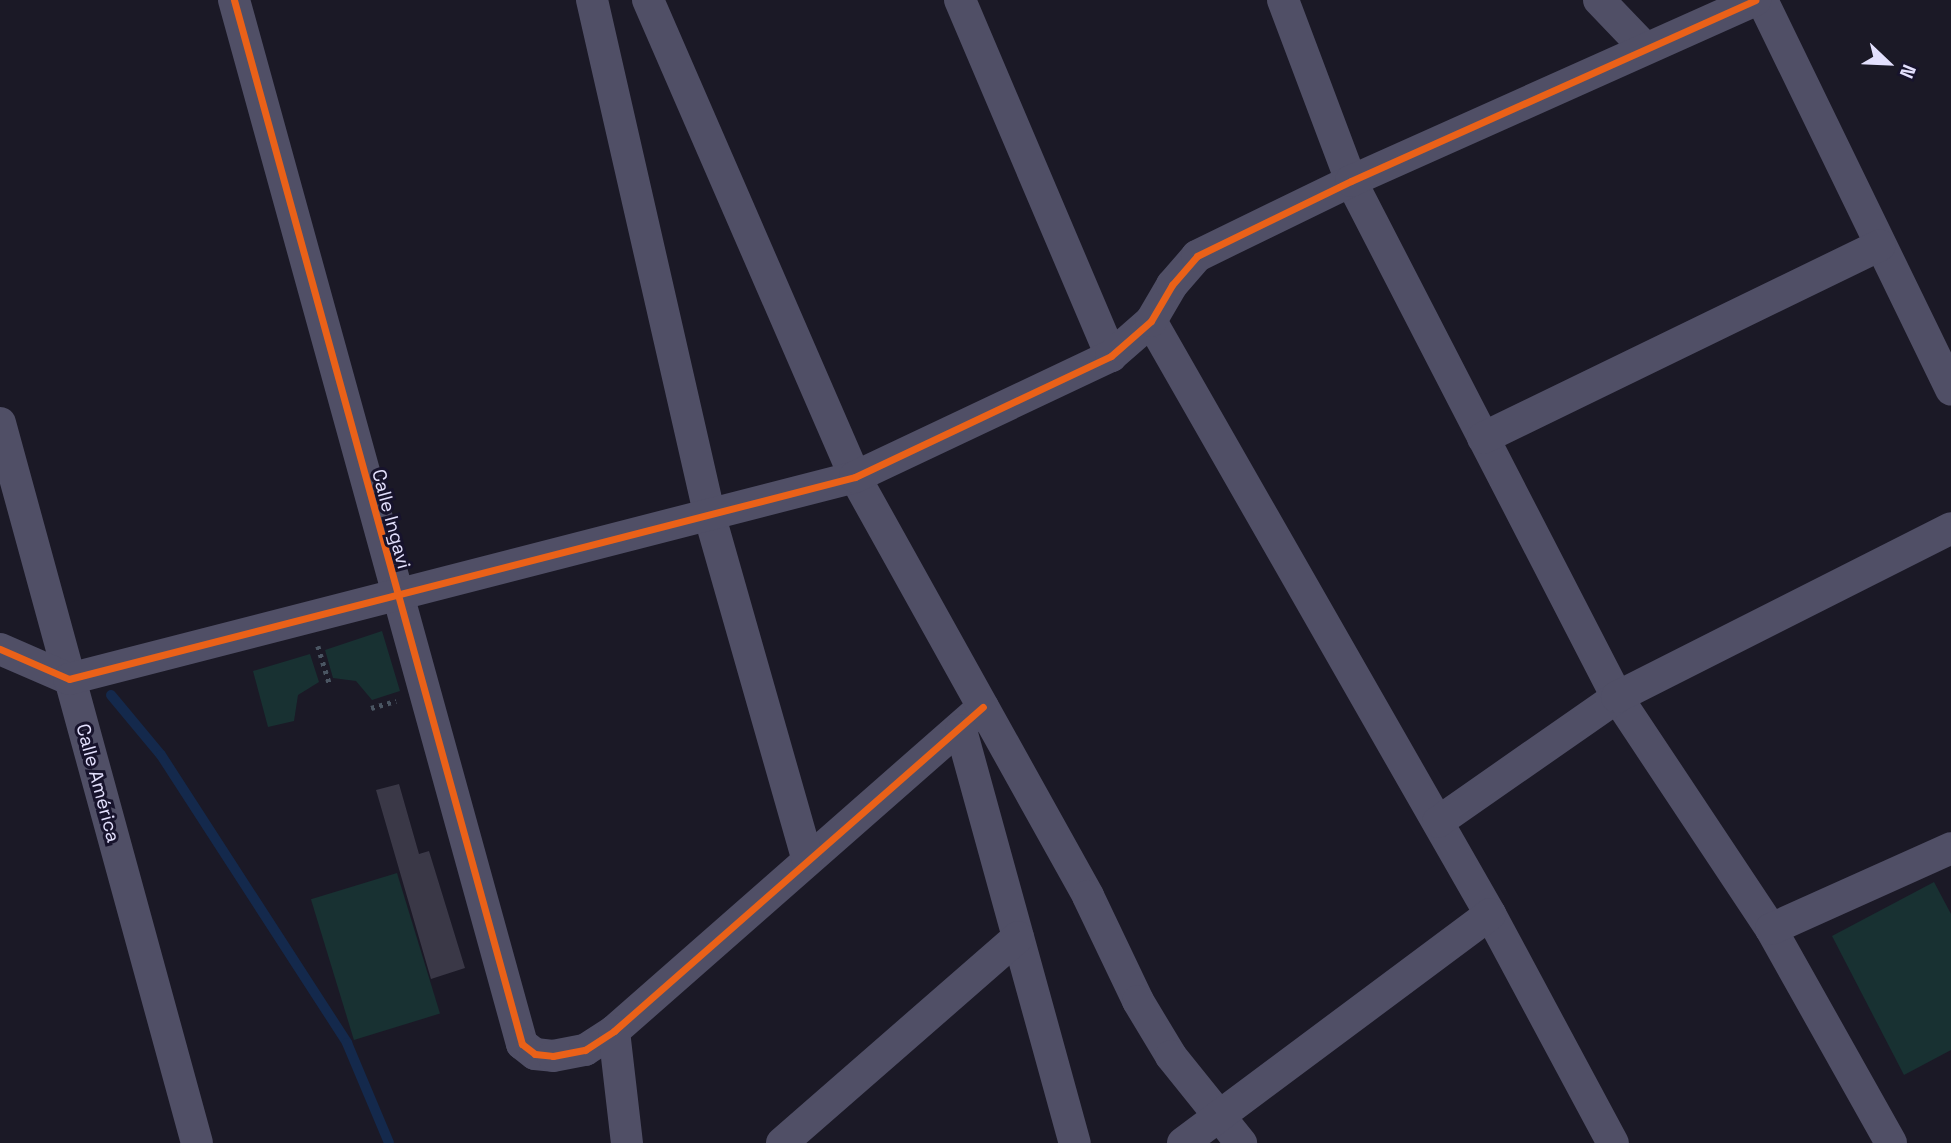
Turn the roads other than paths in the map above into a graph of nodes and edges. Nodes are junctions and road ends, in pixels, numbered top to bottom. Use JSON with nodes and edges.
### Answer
{"nodes":[{"id":1,"x":234,"y":0,"type":"edge"},
{"id":2,"x":592,"y":0,"type":"edge"},
{"id":3,"x":649,"y":0,"type":"edge"},
{"id":4,"x":960,"y":0,"type":"edge"},
{"id":5,"x":1283,"y":0,"type":"edge"},
{"id":6,"x":1599,"y":0,"type":"edge"},
{"id":7,"x":1755,"y":0,"type":"edge"},
{"id":8,"x":1762,"y":0,"type":"edge"},
{"id":9,"x":1645,"y":48,"type":"junction"},
{"id":10,"x":1351,"y":181,"type":"junction"},
{"id":11,"x":1880,"y":245,"type":"junction"},
{"id":12,"x":1151,"y":321,"type":"junction"},
{"id":13,"x":1111,"y":356,"type":"junction"},
{"id":14,"x":1951,"y":390,"type":"edge"},
{"id":15,"x":0,"y":423,"type":"edge"},
{"id":16,"x":1483,"y":438,"type":"junction"},
{"id":17,"x":855,"y":477,"type":"junction"},
{"id":18,"x":710,"y":517,"type":"junction"},
{"id":19,"x":1951,"y":528,"type":"edge"},
{"id":20,"x":395,"y":593,"type":"junction"},
{"id":21,"x":0,"y":649,"type":"edge"},
{"id":22,"x":69,"y":679,"type":"junction"},
{"id":23,"x":1617,"y":696,"type":"junction"},
{"id":24,"x":983,"y":708,"type":"junction"},
{"id":25,"x":961,"y":730,"type":"junction"},
{"id":26,"x":1438,"y":822,"type":"junction"},
{"id":27,"x":1951,"y":848,"type":"edge"},
{"id":28,"x":807,"y":857,"type":"junction"},
{"id":29,"x":1490,"y":914,"type":"junction"},
{"id":30,"x":1771,"y":929,"type":"junction"},
{"id":31,"x":1018,"y":937,"type":"junction"},
{"id":32,"x":614,"y":1031,"type":"junction"},
{"id":33,"x":1218,"y":1113,"type":"junction"},
{"id":34,"x":197,"y":1143,"type":"edge"},
{"id":35,"x":627,"y":1143,"type":"edge"},
{"id":36,"x":782,"y":1143,"type":"edge"},
{"id":37,"x":1075,"y":1143,"type":"edge"},
{"id":38,"x":1183,"y":1143,"type":"edge"},
{"id":39,"x":1241,"y":1143,"type":"edge"},
{"id":40,"x":1613,"y":1143,"type":"edge"},
{"id":41,"x":1891,"y":1143,"type":"edge"}],
"edges":[{"from":1,"to":20,"type":"street","name":"Calle Ingavi"},
{"from":2,"to":18,"type":"street"},
{"from":3,"to":17,"type":"street"},
{"from":4,"to":13,"type":"street"},
{"from":5,"to":10,"type":"street"},
{"from":6,"to":9,"type":"street"},
{"from":7,"to":9,"type":"street"},
{"from":8,"to":11,"type":"street"},
{"from":9,"to":10,"type":"street"},
{"from":10,"to":12,"type":"street"},
{"from":10,"to":16,"type":"street"},
{"from":11,"to":14,"type":"street"},
{"from":11,"to":16,"type":"street"},
{"from":12,"to":13,"type":"street"},
{"from":12,"to":26,"type":"street"},
{"from":13,"to":17,"type":"street"},
{"from":15,"to":22,"type":"street","name":"Calle América"},
{"from":16,"to":23,"type":"street"},
{"from":17,"to":18,"type":"street"},
{"from":17,"to":24,"type":"street"},
{"from":18,"to":20,"type":"street"},
{"from":18,"to":28,"type":"street"},
{"from":19,"to":23,"type":"street"},
{"from":20,"to":22,"type":"street"},
{"from":20,"to":32,"type":"street","name":"Calle Ingavi"},
{"from":21,"to":22,"type":"street"},
{"from":22,"to":34,"type":"street","name":"Calle América"},
{"from":23,"to":26,"type":"street"},
{"from":23,"to":30,"type":"street"},
{"from":24,"to":25,"type":"street"},
{"from":24,"to":33,"type":"street"},
{"from":25,"to":28,"type":"street"},
{"from":25,"to":31,"type":"street"},
{"from":26,"to":29,"type":"street"},
{"from":27,"to":30,"type":"street"},
{"from":28,"to":32,"type":"street"},
{"from":29,"to":33,"type":"street"},
{"from":29,"to":40,"type":"street"},
{"from":30,"to":41,"type":"street"},
{"from":31,"to":36,"type":"street"},
{"from":31,"to":37,"type":"street"},
{"from":32,"to":35,"type":"street"},
{"from":33,"to":38,"type":"street"},
{"from":33,"to":39,"type":"street"}]}
